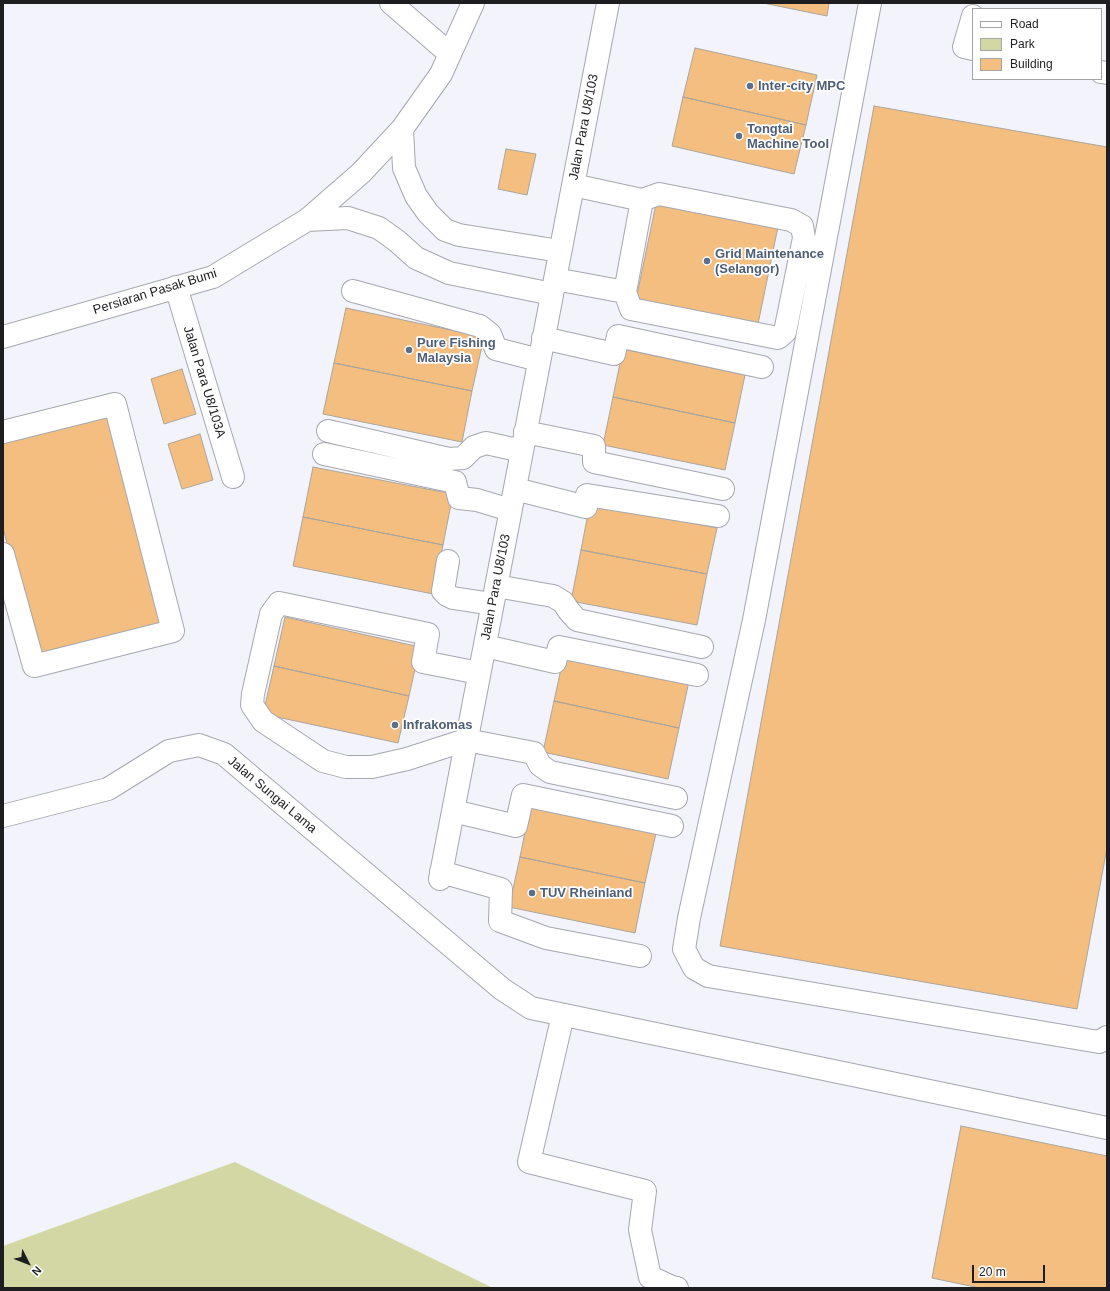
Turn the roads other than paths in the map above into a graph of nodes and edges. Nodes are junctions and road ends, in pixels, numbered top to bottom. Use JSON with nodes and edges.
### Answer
{"nodes":[{"id":1,"x":391,"y":3,"type":"edge"},
{"id":2,"x":473,"y":3,"type":"edge"},
{"id":3,"x":608,"y":3,"type":"edge"},
{"id":4,"x":870,"y":3,"type":"edge"},
{"id":5,"x":972,"y":19,"type":"edge"},
{"id":6,"x":972,"y":49,"type":"edge"},
{"id":7,"x":450,"y":54,"type":"junction"},
{"id":8,"x":402,"y":128,"type":"junction"},
{"id":9,"x":573,"y":185,"type":"junction"},
{"id":10,"x":642,"y":200,"type":"junction"},
{"id":11,"x":307,"y":220,"type":"junction"},
{"id":12,"x":560,"y":251,"type":"junction"},
{"id":13,"x":176,"y":287,"type":"junction"},
{"id":14,"x":553,"y":287,"type":"junction"},
{"id":15,"x":353,"y":291,"type":"dead end"},
{"id":16,"x":626,"y":292,"type":"junction"},
{"id":17,"x":3,"y":337,"type":"edge"},
{"id":18,"x":543,"y":338,"type":"junction"},
{"id":19,"x":539,"y":360,"type":"junction"},
{"id":20,"x":762,"y":367,"type":"dead end"},
{"id":21,"x":328,"y":431,"type":"dead end"},
{"id":22,"x":3,"y":432,"type":"edge"},
{"id":23,"x":524,"y":441,"type":"junction"},
{"id":24,"x":324,"y":454,"type":"dead end"},
{"id":25,"x":233,"y":477,"type":"dead end"},
{"id":26,"x":723,"y":489,"type":"dead end"},
{"id":27,"x":512,"y":500,"type":"junction"},
{"id":28,"x":718,"y":516,"type":"dead end"},
{"id":29,"x":3,"y":554,"type":"edge"},
{"id":30,"x":448,"y":561,"type":"dead end"},
{"id":31,"x":494,"y":595,"type":"junction"},
{"id":32,"x":485,"y":646,"type":"junction"},
{"id":33,"x":702,"y":647,"type":"dead end"},
{"id":34,"x":480,"y":673,"type":"junction"},
{"id":35,"x":697,"y":675,"type":"dead end"},
{"id":36,"x":466,"y":740,"type":"junction"},
{"id":37,"x":676,"y":798,"type":"dead end"},
{"id":38,"x":453,"y":811,"type":"junction"},
{"id":39,"x":3,"y":816,"type":"edge"},
{"id":40,"x":672,"y":826,"type":"dead end"},
{"id":41,"x":640,"y":956,"type":"dead end"},
{"id":42,"x":563,"y":1015,"type":"junction"},
{"id":43,"x":1107,"y":1037,"type":"edge"},
{"id":44,"x":1107,"y":1128,"type":"edge"},
{"id":45,"x":677,"y":1288,"type":"edge"}],
"edges":[{"from":1,"to":7,"type":"street"},
{"from":2,"to":7,"type":"street","name":"Persiaran Pasak Bumi"},
{"from":3,"to":9,"type":"street","name":"Jalan Para U8/103"},
{"from":4,"to":43,"type":"street"},
{"from":5,"to":6,"type":"street"},
{"from":7,"to":8,"type":"street","name":"Persiaran Pasak Bumi"},
{"from":8,"to":11,"type":"street","name":"Persiaran Pasak Bumi"},
{"from":8,"to":12,"type":"street"},
{"from":9,"to":10,"type":"street"},
{"from":9,"to":12,"type":"street","name":"Jalan Para U8/103"},
{"from":10,"to":16,"type":"street"},
{"from":10,"to":16,"type":"street"},
{"from":11,"to":13,"type":"street","name":"Persiaran Pasak Bumi"},
{"from":11,"to":14,"type":"street"},
{"from":12,"to":14,"type":"street","name":"Jalan Para U8/103"},
{"from":13,"to":17,"type":"street","name":"Persiaran Pasak Bumi"},
{"from":13,"to":25,"type":"street","name":"Jalan Para U8/103A"},
{"from":14,"to":16,"type":"street"},
{"from":14,"to":18,"type":"street","name":"Jalan Para U8/103"},
{"from":15,"to":19,"type":"street"},
{"from":18,"to":19,"type":"street","name":"Jalan Para U8/103"},
{"from":18,"to":20,"type":"street"},
{"from":19,"to":23,"type":"street","name":"Jalan Para U8/103"},
{"from":21,"to":23,"type":"street"},
{"from":22,"to":29,"type":"street"},
{"from":23,"to":26,"type":"street"},
{"from":23,"to":27,"type":"street","name":"Jalan Para U8/103"},
{"from":24,"to":27,"type":"street"},
{"from":27,"to":28,"type":"street"},
{"from":27,"to":31,"type":"street","name":"Jalan Para U8/103"},
{"from":30,"to":31,"type":"street"},
{"from":31,"to":32,"type":"street","name":"Jalan Para U8/103"},
{"from":31,"to":33,"type":"street"},
{"from":32,"to":34,"type":"street","name":"Jalan Para U8/103"},
{"from":32,"to":35,"type":"street"},
{"from":34,"to":36,"type":"street","name":"Jalan Para U8/103"},
{"from":34,"to":36,"type":"street"},
{"from":36,"to":37,"type":"street"},
{"from":36,"to":38,"type":"street","name":"Jalan Para U8/103"},
{"from":38,"to":40,"type":"street"},
{"from":38,"to":41,"type":"street","name":"Jalan Para U8/103"},
{"from":39,"to":42,"type":"street","name":"Jalan Sungai Lama"},
{"from":42,"to":44,"type":"street","name":"Jalan Sungai Lama"},
{"from":42,"to":45,"type":"street"}]}
